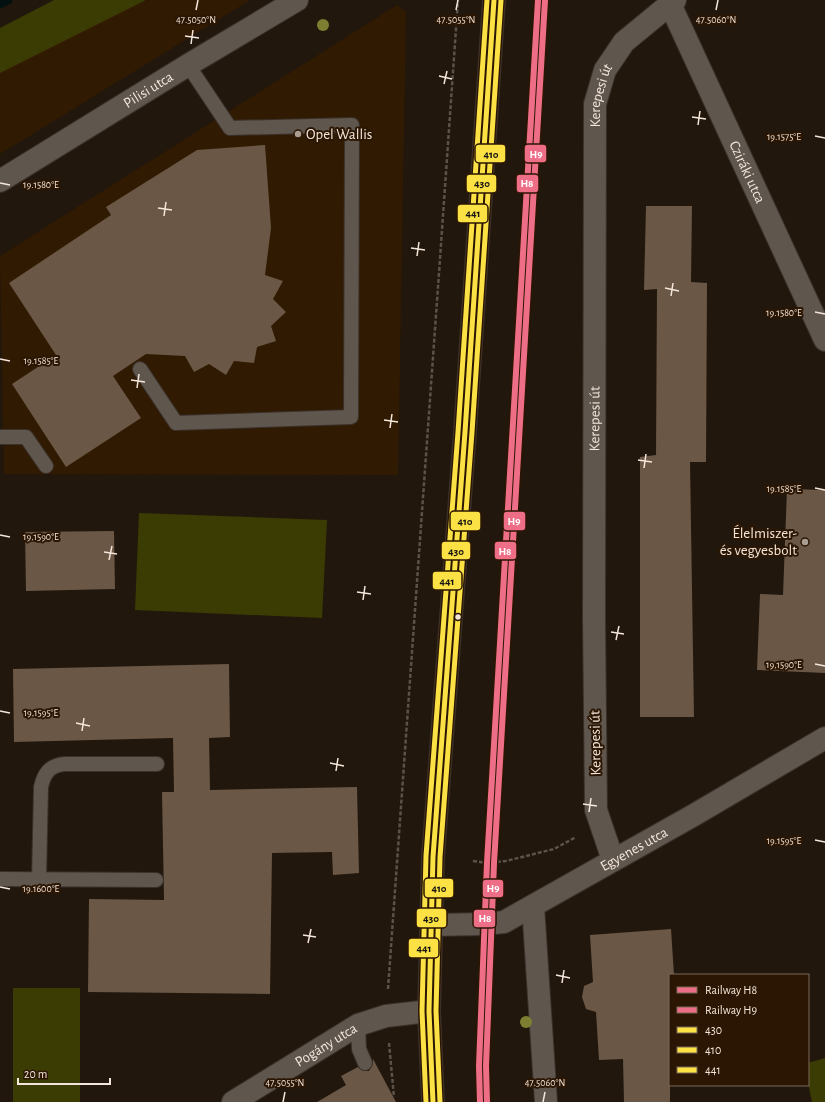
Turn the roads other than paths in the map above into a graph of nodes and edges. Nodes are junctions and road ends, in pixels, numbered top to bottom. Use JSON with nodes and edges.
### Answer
{"nodes":[{"id":1,"x":297,"y":0,"type":"edge"},
{"id":2,"x":494,"y":0,"type":"edge"},
{"id":3,"x":671,"y":1,"type":"edge"},
{"id":4,"x":188,"y":65,"type":"junction"},
{"id":5,"x":0,"y":181,"type":"edge"},
{"id":6,"x":825,"y":340,"type":"edge"},
{"id":7,"x":140,"y":369,"type":"dead end"},
{"id":8,"x":0,"y":437,"type":"edge"},
{"id":9,"x":46,"y":466,"type":"dead end"},
{"id":10,"x":825,"y":738,"type":"edge"},
{"id":11,"x":158,"y":764,"type":"dead end"},
{"id":12,"x":613,"y":860,"type":"junction"},
{"id":13,"x":0,"y":879,"type":"edge"},
{"id":14,"x":39,"y":879,"type":"junction"},
{"id":15,"x":156,"y":880,"type":"dead end"},
{"id":16,"x":533,"y":906,"type":"junction"},
{"id":17,"x":431,"y":925,"type":"junction"},
{"id":18,"x":429,"y":1011,"type":"junction"},
{"id":19,"x":358,"y":1025,"type":"junction"},
{"id":20,"x":365,"y":1063,"type":"dead end"},
{"id":21,"x":233,"y":1102,"type":"edge"},
{"id":22,"x":433,"y":1102,"type":"edge"},
{"id":23,"x":546,"y":1102,"type":"edge"}],
"edges":[{"from":1,"to":4,"type":"street","name":"Pilisi utca"},
{"from":2,"to":17,"type":"main road"},
{"from":3,"to":6,"type":"street","name":"Cziráki utca"},
{"from":3,"to":12,"type":"street","name":"Kerepesi út"},
{"from":4,"to":5,"type":"street","name":"Pilisi utca"},
{"from":4,"to":7,"type":"lane"},
{"from":8,"to":9,"type":"lane"},
{"from":10,"to":12,"type":"street","name":"Egyenes utca"},
{"from":11,"to":14,"type":"lane"},
{"from":12,"to":16,"type":"street","name":"Egyenes utca"},
{"from":13,"to":14,"type":"lane"},
{"from":14,"to":15,"type":"lane"},
{"from":16,"to":17,"type":"street","name":"Egyenes utca"},
{"from":16,"to":23,"type":"street"},
{"from":17,"to":18,"type":"main road"},
{"from":18,"to":19,"type":"street","name":"Pogány utca"},
{"from":18,"to":22,"type":"main road"},
{"from":19,"to":20,"type":"lane"},
{"from":19,"to":21,"type":"street","name":"Pogány utca"}]}
